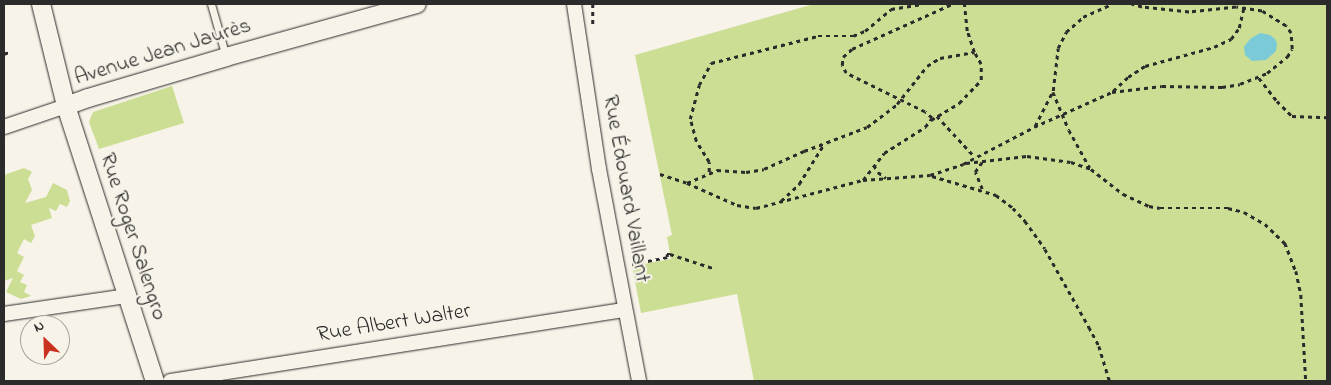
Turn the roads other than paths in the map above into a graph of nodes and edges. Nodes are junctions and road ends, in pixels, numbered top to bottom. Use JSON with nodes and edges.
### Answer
{"nodes":[{"id":1,"x":42,"y":4,"type":"edge"},
{"id":2,"x":212,"y":4,"type":"edge"},
{"id":3,"x":574,"y":4,"type":"edge"},
{"id":4,"x":411,"y":5,"type":"edge"},
{"id":5,"x":226,"y":57,"type":"junction"},
{"id":6,"x":66,"y":106,"type":"junction"},
{"id":7,"x":4,"y":126,"type":"edge"},
{"id":8,"x":128,"y":296,"type":"junction"},
{"id":9,"x":624,"y":310,"type":"junction"},
{"id":10,"x":4,"y":314,"type":"edge"},
{"id":11,"x":155,"y":381,"type":"edge"},
{"id":12,"x":170,"y":381,"type":"edge"},
{"id":13,"x":639,"y":381,"type":"edge"}],
"edges":[{"from":1,"to":6,"type":"street","name":"Rue Roger Salengro"},
{"from":2,"to":5,"type":"lane"},
{"from":3,"to":9,"type":"street","name":"Rue Édouard Vaillant"},
{"from":4,"to":5,"type":"street","name":"Avenue Jean Jaurès"},
{"from":5,"to":6,"type":"street","name":"Avenue Jean Jaurès"},
{"from":6,"to":7,"type":"street"},
{"from":6,"to":8,"type":"street","name":"Rue Roger Salengro"},
{"from":8,"to":10,"type":"street"},
{"from":8,"to":11,"type":"street","name":"Rue Roger Salengro"},
{"from":9,"to":12,"type":"street","name":"Rue Albert Walter"},
{"from":9,"to":13,"type":"street","name":"Rue Édouard Vaillant"}]}
